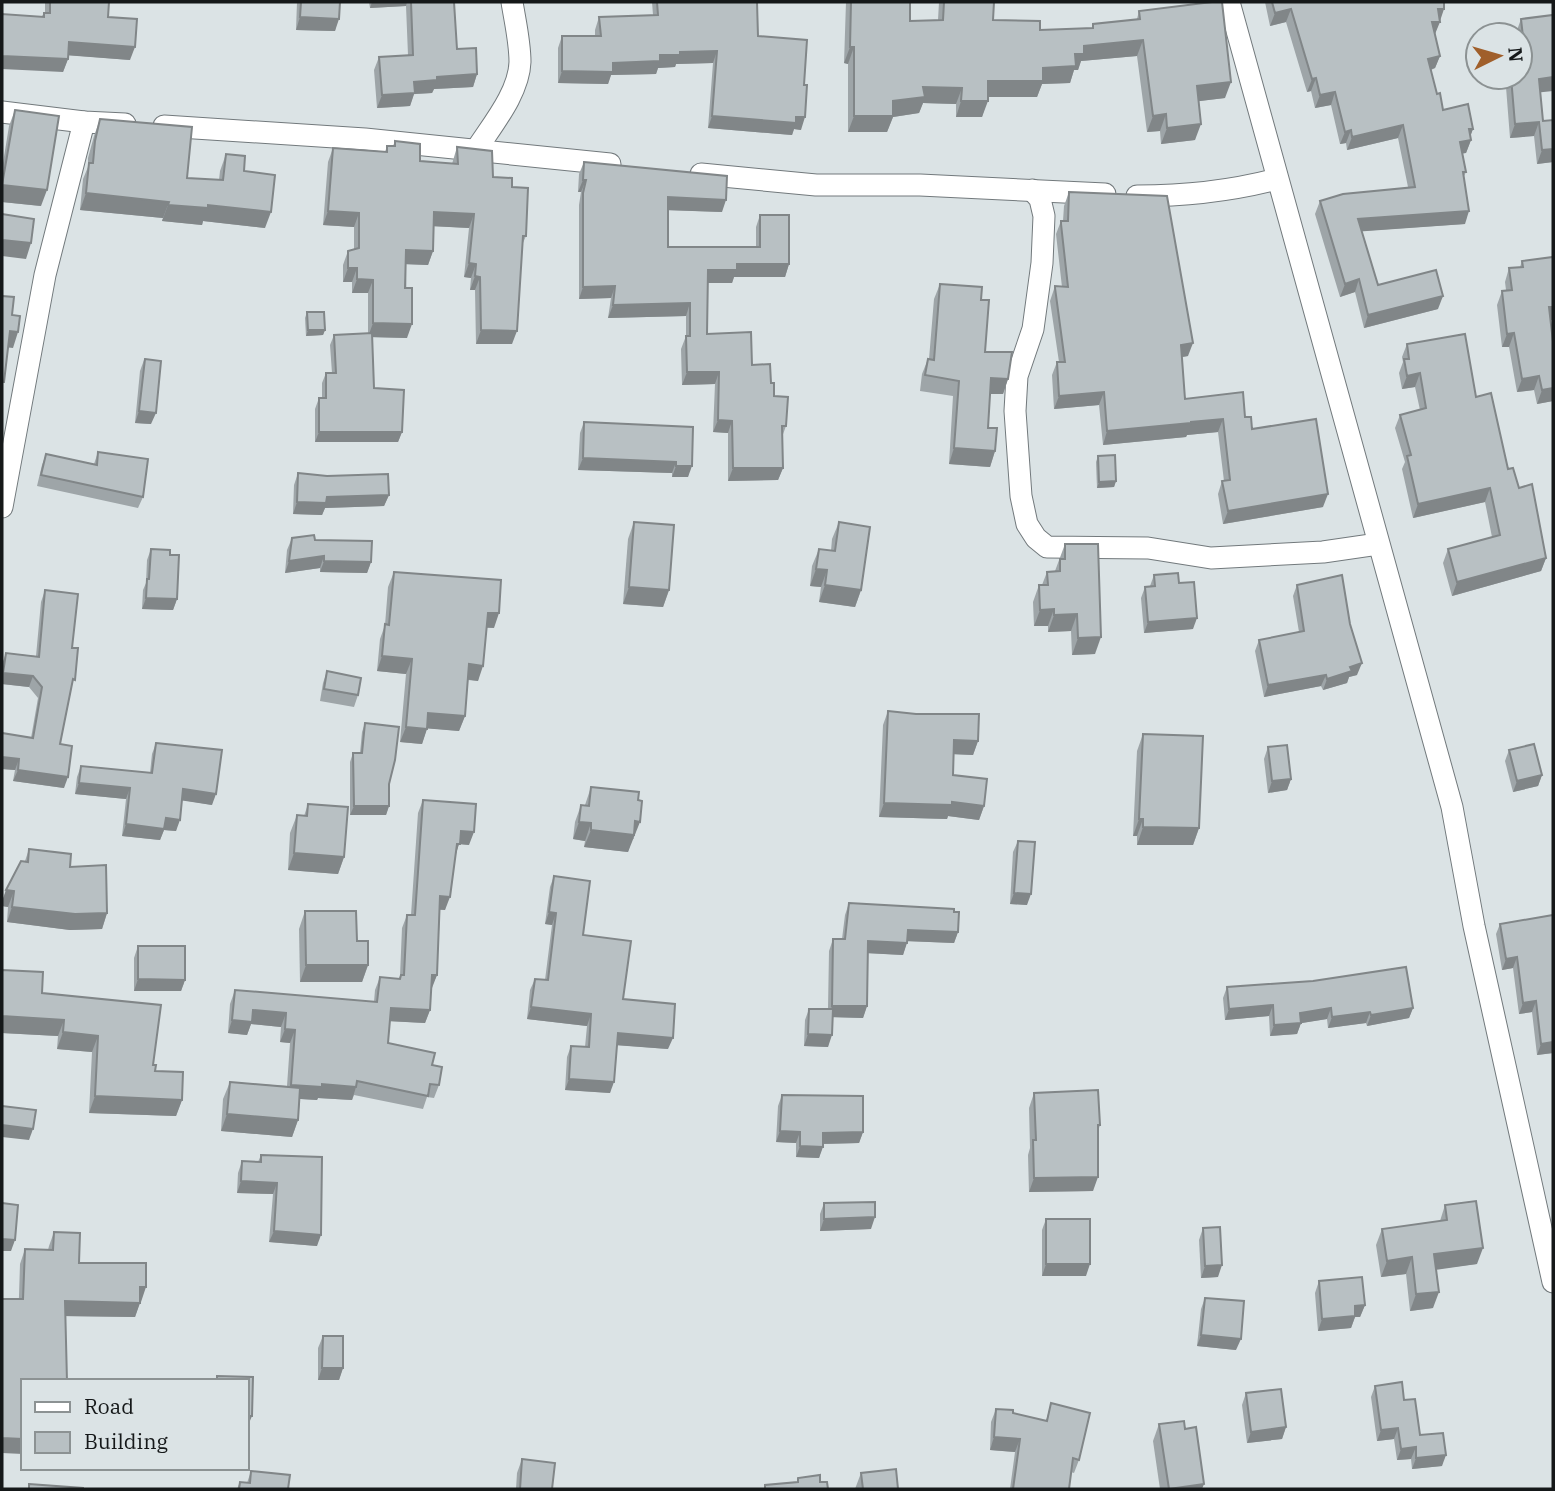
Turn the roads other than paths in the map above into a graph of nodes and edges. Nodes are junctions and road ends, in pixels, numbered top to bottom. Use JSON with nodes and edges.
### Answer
{"nodes":[{"id":1,"x":512,"y":2,"type":"edge"},
{"id":2,"x":1229,"y":2,"type":"edge"},
{"id":3,"x":2,"y":112,"type":"edge"},
{"id":4,"x":83,"y":122,"type":"junction"},
{"id":5,"x":476,"y":150,"type":"junction"},
{"id":6,"x":629,"y":166,"type":"edge"},
{"id":7,"x":678,"y":172,"type":"edge"},
{"id":8,"x":1277,"y":179,"type":"junction"},
{"id":9,"x":1032,"y":190,"type":"junction"},
{"id":10,"x":2,"y":507,"type":"edge"},
{"id":11,"x":1378,"y":544,"type":"junction"},
{"id":12,"x":1553,"y":1282,"type":"edge"}],
"edges":[{"from":1,"to":5,"type":"street"},
{"from":2,"to":8,"type":"street"},
{"from":3,"to":4,"type":"street"},
{"from":4,"to":5,"type":"street"},
{"from":4,"to":10,"type":"street"},
{"from":5,"to":6,"type":"street"},
{"from":7,"to":9,"type":"street"},
{"from":8,"to":9,"type":"street"},
{"from":8,"to":11,"type":"street"},
{"from":9,"to":11,"type":"street"},
{"from":11,"to":12,"type":"street"}]}
